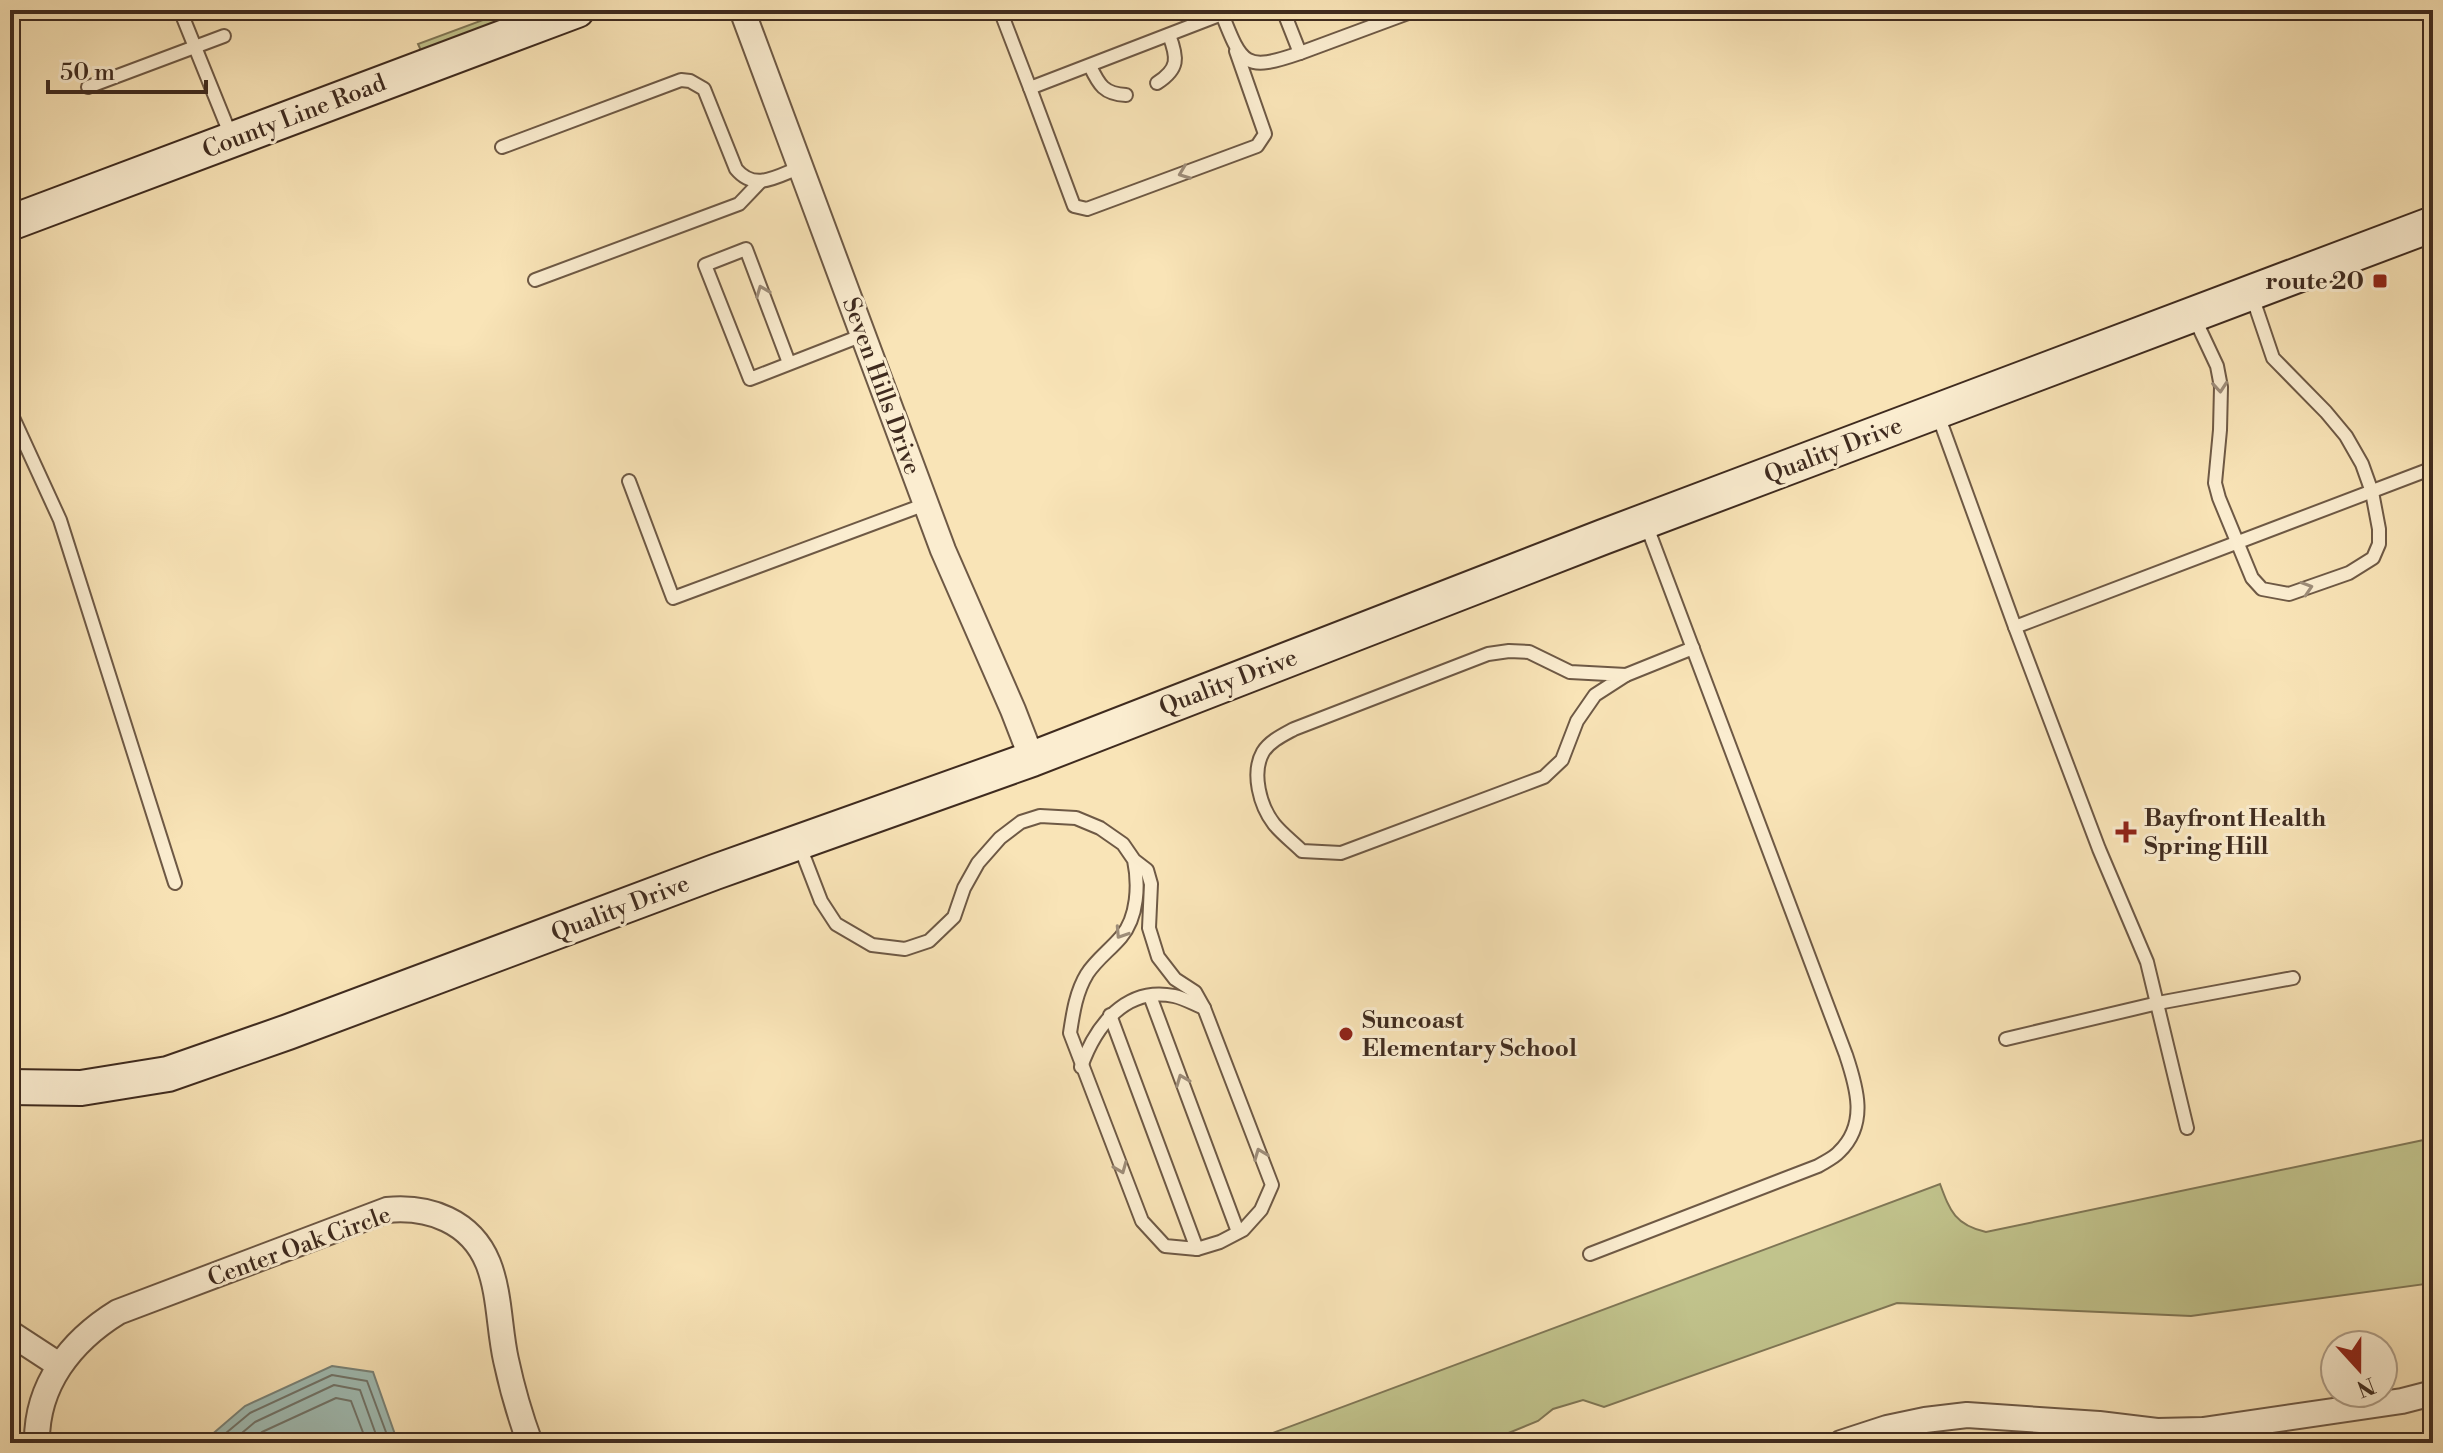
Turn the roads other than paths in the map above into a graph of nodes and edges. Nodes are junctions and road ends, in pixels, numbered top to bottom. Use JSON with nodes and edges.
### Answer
{"nodes":[{"id":1,"x":180,"y":10,"type":"edge"},
{"id":2,"x":577,"y":10,"type":"edge"},
{"id":3,"x":742,"y":10,"type":"edge"},
{"id":4,"x":1000,"y":10,"type":"edge"},
{"id":5,"x":1283,"y":10,"type":"edge"},
{"id":6,"x":1416,"y":10,"type":"edge"},
{"id":7,"x":1222,"y":12,"type":"edge"},
{"id":8,"x":1169,"y":35,"type":"junction"},
{"id":9,"x":224,"y":36,"type":"dead end"},
{"id":10,"x":195,"y":47,"type":"junction"},
{"id":11,"x":1236,"y":51,"type":"junction"},
{"id":12,"x":1300,"y":53,"type":"junction"},
{"id":13,"x":1090,"y":66,"type":"junction"},
{"id":14,"x":1157,"y":83,"type":"dead end"},
{"id":15,"x":88,"y":87,"type":"dead end"},
{"id":16,"x":1030,"y":88,"type":"junction"},
{"id":17,"x":1126,"y":95,"type":"dead end"},
{"id":18,"x":232,"y":139,"type":"junction"},
{"id":19,"x":502,"y":147,"type":"dead end"},
{"id":20,"x":801,"y":167,"type":"junction"},
{"id":21,"x":760,"y":182,"type":"junction"},
{"id":22,"x":10,"y":223,"type":"edge"},
{"id":23,"x":2433,"y":224,"type":"edge"},
{"id":24,"x":535,"y":280,"type":"dead end"},
{"id":25,"x":2251,"y":293,"type":"junction"},
{"id":26,"x":2193,"y":314,"type":"junction"},
{"id":27,"x":863,"y":335,"type":"junction"},
{"id":28,"x":789,"y":363,"type":"junction"},
{"id":29,"x":10,"y":411,"type":"edge"},
{"id":30,"x":1937,"y":411,"type":"junction"},
{"id":31,"x":2433,"y":468,"type":"edge"},
{"id":32,"x":629,"y":481,"type":"dead end"},
{"id":33,"x":2372,"y":492,"type":"junction"},
{"id":34,"x":926,"y":504,"type":"junction"},
{"id":35,"x":1645,"y":521,"type":"junction"},
{"id":36,"x":2237,"y":541,"type":"junction"},
{"id":37,"x":2015,"y":627,"type":"junction"},
{"id":38,"x":1693,"y":648,"type":"junction"},
{"id":39,"x":1626,"y":675,"type":"junction"},
{"id":40,"x":1032,"y":759,"type":"junction"},
{"id":41,"x":799,"y":842,"type":"junction"},
{"id":42,"x":1134,"y":860,"type":"junction"},
{"id":43,"x":175,"y":883,"type":"dead end"},
{"id":44,"x":2293,"y":978,"type":"dead end"},
{"id":45,"x":1150,"y":996,"type":"junction"},
{"id":46,"x":2158,"y":1003,"type":"junction"},
{"id":47,"x":1204,"y":1008,"type":"junction"},
{"id":48,"x":1110,"y":1015,"type":"junction"},
{"id":49,"x":2006,"y":1039,"type":"dead end"},
{"id":50,"x":1081,"y":1067,"type":"junction"},
{"id":51,"x":10,"y":1087,"type":"edge"},
{"id":52,"x":2187,"y":1128,"type":"dead end"},
{"id":53,"x":1238,"y":1232,"type":"junction"},
{"id":54,"x":1197,"y":1249,"type":"junction"},
{"id":55,"x":1590,"y":1254,"type":"dead end"},
{"id":56,"x":10,"y":1333,"type":"edge"},
{"id":57,"x":59,"y":1365,"type":"junction"},
{"id":58,"x":2433,"y":1393,"type":"edge"},
{"id":59,"x":2402,"y":1401,"type":"junction"},
{"id":60,"x":2433,"y":1407,"type":"edge"},
{"id":61,"x":37,"y":1443,"type":"edge"},
{"id":62,"x":530,"y":1443,"type":"edge"},
{"id":63,"x":1841,"y":1443,"type":"edge"}],
"edges":[{"from":1,"to":10,"type":"lane"},
{"from":2,"to":18,"type":"street","name":"County Line Road"},
{"from":3,"to":20,"type":"street","name":"Seven Hills Drive"},
{"from":4,"to":16,"type":"lane"},
{"from":5,"to":12,"type":"lane"},
{"from":6,"to":12,"type":"lane"},
{"from":7,"to":8,"type":"lane"},
{"from":7,"to":11,"type":"lane"},
{"from":8,"to":13,"type":"lane"},
{"from":8,"to":14,"type":"lane"},
{"from":9,"to":10,"type":"lane"},
{"from":10,"to":15,"type":"lane"},
{"from":10,"to":18,"type":"lane"},
{"from":11,"to":12,"type":"lane"},
{"from":11,"to":16,"type":"lane","one_way":true},
{"from":13,"to":16,"type":"lane"},
{"from":13,"to":17,"type":"lane"},
{"from":18,"to":22,"type":"street","name":"County Line Road"},
{"from":19,"to":21,"type":"lane"},
{"from":20,"to":21,"type":"lane"},
{"from":20,"to":27,"type":"street","name":"Seven Hills Drive"},
{"from":21,"to":24,"type":"lane"},
{"from":23,"to":25,"type":"street","name":"Quality Drive"},
{"from":25,"to":26,"type":"street","name":"Quality Drive"},
{"from":25,"to":33,"type":"lane"},
{"from":26,"to":30,"type":"street","name":"Quality Drive"},
{"from":26,"to":36,"type":"lane","one_way":true},
{"from":27,"to":28,"type":"lane"},
{"from":27,"to":34,"type":"street","name":"Seven Hills Drive"},
{"from":28,"to":28,"type":"lane","one_way":true},
{"from":29,"to":43,"type":"lane"},
{"from":30,"to":35,"type":"street","name":"Quality Drive"},
{"from":30,"to":37,"type":"lane"},
{"from":31,"to":33,"type":"lane"},
{"from":32,"to":34,"type":"lane"},
{"from":33,"to":36,"type":"lane"},
{"from":36,"to":33,"type":"lane","one_way":true},
{"from":34,"to":40,"type":"street","name":"Seven Hills Drive"},
{"from":35,"to":38,"type":"lane"},
{"from":35,"to":40,"type":"street","name":"Quality Drive"},
{"from":36,"to":37,"type":"lane"},
{"from":37,"to":46,"type":"lane"},
{"from":38,"to":39,"type":"lane"},
{"from":38,"to":55,"type":"lane"},
{"from":39,"to":39,"type":"lane"},
{"from":40,"to":41,"type":"street","name":"Quality Drive"},
{"from":41,"to":42,"type":"lane"},
{"from":41,"to":51,"type":"street","name":"Quality Drive"},
{"from":42,"to":47,"type":"lane"},
{"from":42,"to":50,"type":"lane","one_way":true},
{"from":44,"to":46,"type":"lane"},
{"from":45,"to":47,"type":"lane"},
{"from":45,"to":48,"type":"lane"},
{"from":53,"to":45,"type":"lane","one_way":true},
{"from":46,"to":49,"type":"lane"},
{"from":46,"to":52,"type":"lane"},
{"from":53,"to":47,"type":"lane","one_way":true},
{"from":48,"to":50,"type":"lane"},
{"from":48,"to":54,"type":"lane"},
{"from":50,"to":54,"type":"lane","one_way":true},
{"from":53,"to":54,"type":"lane"},
{"from":56,"to":57,"type":"street"},
{"from":57,"to":61,"type":"street","name":"Center Oak Circle"},
{"from":57,"to":62,"type":"street","name":"Center Oak Circle"},
{"from":58,"to":59,"type":"street"},
{"from":59,"to":60,"type":"street"},
{"from":59,"to":63,"type":"street"}]}
